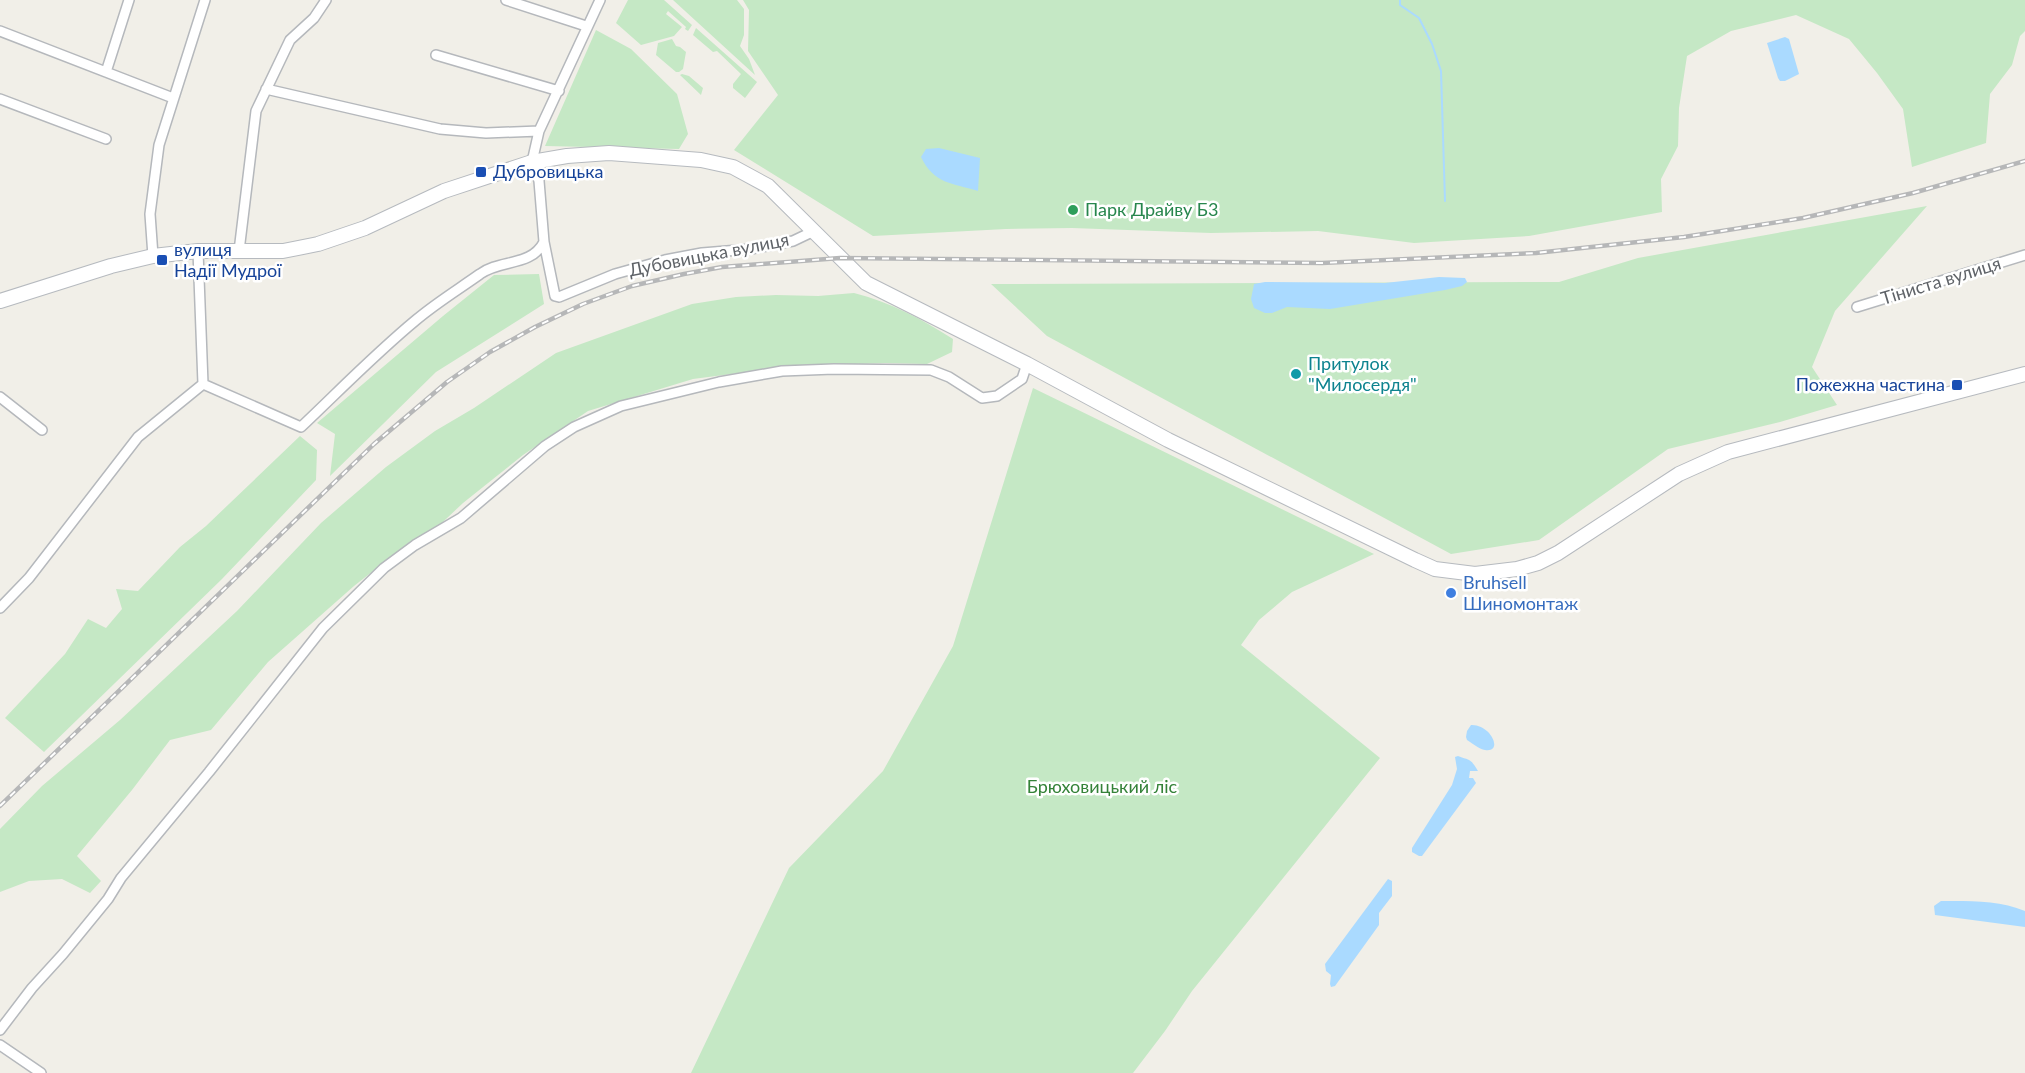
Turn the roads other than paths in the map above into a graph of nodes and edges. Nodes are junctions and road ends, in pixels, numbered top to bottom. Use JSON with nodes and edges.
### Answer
{"nodes":[{"id":1,"x":129,"y":0,"type":"edge"},
{"id":2,"x":205,"y":0,"type":"edge"},
{"id":3,"x":326,"y":0,"type":"edge"},
{"id":4,"x":506,"y":0,"type":"edge"},
{"id":5,"x":600,"y":0,"type":"edge"},
{"id":6,"x":586,"y":26,"type":"junction"},
{"id":7,"x":0,"y":31,"type":"edge"},
{"id":8,"x":436,"y":55,"type":"dead end"},
{"id":9,"x":106,"y":72,"type":"junction"},
{"id":10,"x":266,"y":89,"type":"junction"},
{"id":11,"x":559,"y":91,"type":"junction"},
{"id":12,"x":173,"y":98,"type":"junction"},
{"id":13,"x":0,"y":99,"type":"edge"},
{"id":14,"x":539,"y":131,"type":"junction"},
{"id":15,"x":106,"y":139,"type":"dead end"},
{"id":16,"x":532,"y":162,"type":"junction"},
{"id":17,"x":814,"y":231,"type":"junction"},
{"id":18,"x":544,"y":242,"type":"junction"},
{"id":19,"x":198,"y":251,"type":"junction"},
{"id":20,"x":239,"y":251,"type":"junction"},
{"id":21,"x":2025,"y":255,"type":"edge"},
{"id":22,"x":153,"y":256,"type":"junction"},
{"id":23,"x":0,"y":301,"type":"edge"},
{"id":24,"x":1857,"y":307,"type":"dead end"},
{"id":25,"x":1028,"y":364,"type":"junction"},
{"id":26,"x":2025,"y":374,"type":"edge"},
{"id":27,"x":203,"y":384,"type":"junction"},
{"id":28,"x":0,"y":397,"type":"edge"},
{"id":29,"x":42,"y":429,"type":"dead end"},
{"id":30,"x":4,"y":598,"type":"edge"},
{"id":31,"x":0,"y":608,"type":"edge"},
{"id":32,"x":0,"y":1030,"type":"edge"},
{"id":33,"x":0,"y":1045,"type":"edge"},
{"id":34,"x":41,"y":1073,"type":"edge"}],
"edges":[{"from":1,"to":9,"type":"street"},
{"from":2,"to":12,"type":"street"},
{"from":3,"to":10,"type":"street"},
{"from":4,"to":6,"type":"street"},
{"from":5,"to":6,"type":"street"},
{"from":6,"to":11,"type":"street"},
{"from":7,"to":9,"type":"street"},
{"from":8,"to":11,"type":"street"},
{"from":9,"to":12,"type":"street"},
{"from":10,"to":14,"type":"street"},
{"from":10,"to":20,"type":"street"},
{"from":11,"to":14,"type":"street"},
{"from":12,"to":22,"type":"street"},
{"from":13,"to":15,"type":"street"},
{"from":14,"to":16,"type":"street"},
{"from":16,"to":17,"type":"main road"},
{"from":16,"to":18,"type":"street","name":"Дубовицька вулиця"},
{"from":16,"to":20,"type":"main road"},
{"from":17,"to":18,"type":"street","name":"Дубовицька вулиця"},
{"from":17,"to":25,"type":"main road"},
{"from":18,"to":27,"type":"street"},
{"from":19,"to":20,"type":"main road"},
{"from":19,"to":22,"type":"main road"},
{"from":19,"to":27,"type":"street"},
{"from":21,"to":24,"type":"street","name":"Тіниста вулиця"},
{"from":22,"to":23,"type":"main road"},
{"from":25,"to":26,"type":"main road"},
{"from":25,"to":32,"type":"street"},
{"from":27,"to":30,"type":"street"},
{"from":28,"to":29,"type":"street"},
{"from":30,"to":31,"type":"street"},
{"from":33,"to":34,"type":"street"}]}
